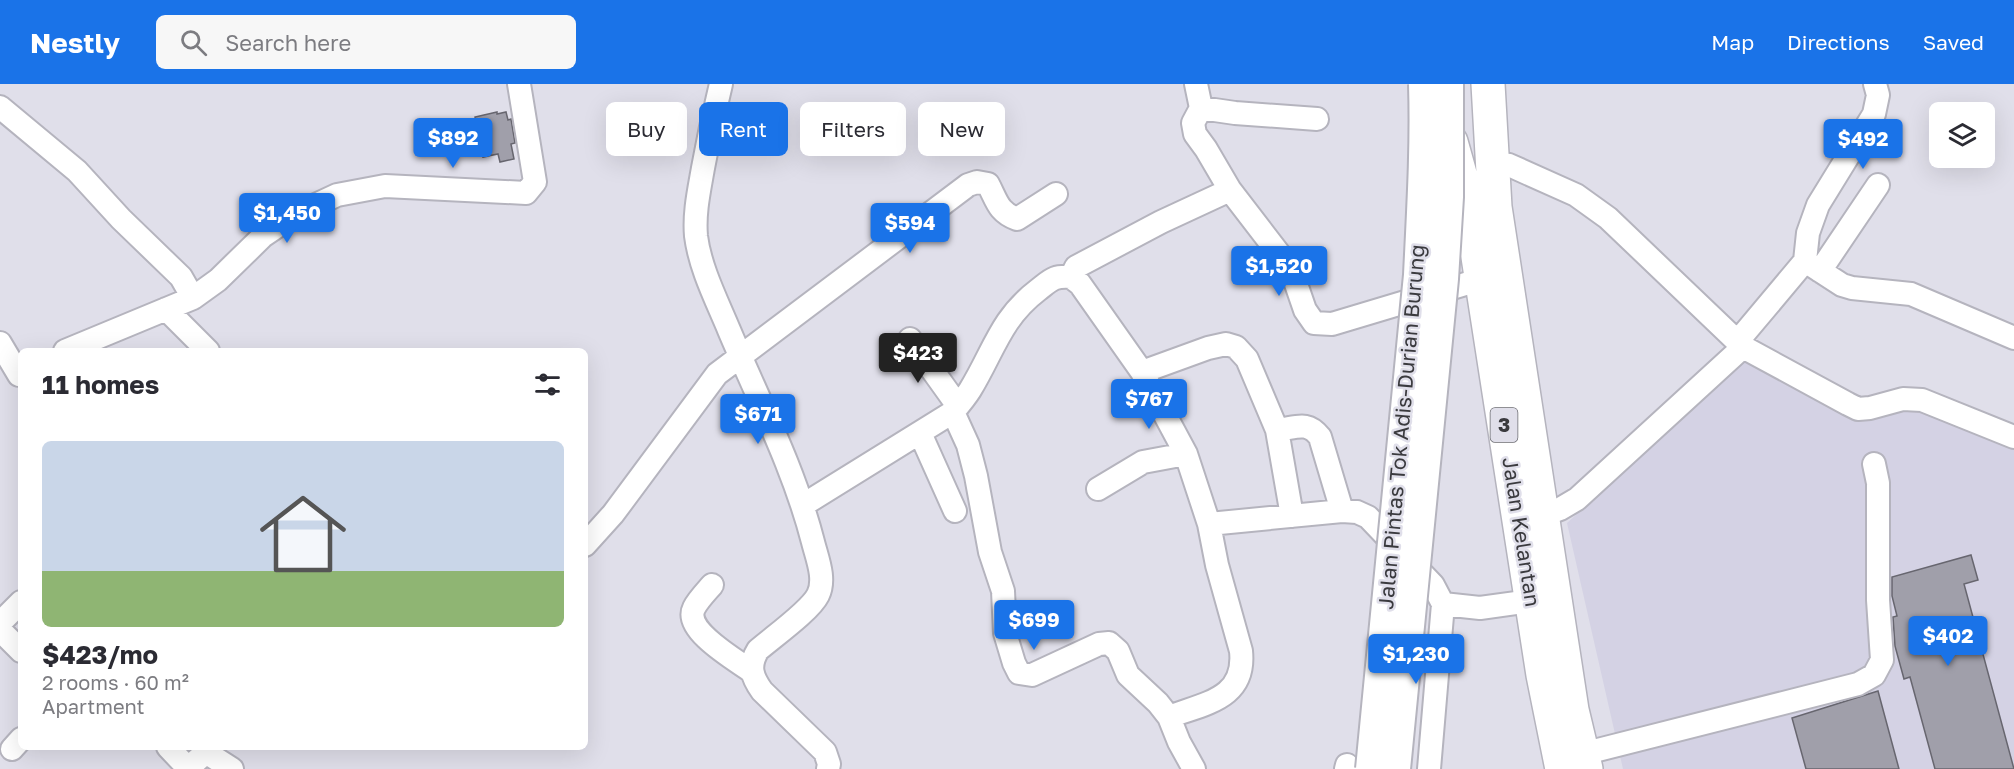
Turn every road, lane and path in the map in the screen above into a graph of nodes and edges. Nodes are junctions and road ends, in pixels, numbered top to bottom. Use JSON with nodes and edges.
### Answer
{"nodes":[{"id":1,"x":519,"y":84,"type":"edge"},
{"id":2,"x":722,"y":84,"type":"edge"},
{"id":3,"x":1196,"y":84,"type":"edge"},
{"id":4,"x":1423,"y":84,"type":"edge"},
{"id":5,"x":1435,"y":84,"type":"edge"},
{"id":6,"x":1449,"y":84,"type":"edge"},
{"id":7,"x":1488,"y":84,"type":"edge"},
{"id":8,"x":1875,"y":84,"type":"edge"},
{"id":9,"x":1201,"y":108,"type":"junction"},
{"id":10,"x":3,"y":115,"type":"edge"},
{"id":11,"x":1317,"y":119,"type":"dead end"},
{"id":12,"x":1491,"y":163,"type":"junction"},
{"id":13,"x":1878,"y":185,"type":"dead end"},
{"id":14,"x":1230,"y":190,"type":"junction"},
{"id":15,"x":1056,"y":194,"type":"dead end"},
{"id":16,"x":1812,"y":266,"type":"junction"},
{"id":17,"x":1071,"y":277,"type":"junction"},
{"id":18,"x":1482,"y":279,"type":"junction"},
{"id":19,"x":193,"y":298,"type":"junction"},
{"id":20,"x":166,"y":309,"type":"junction"},
{"id":21,"x":2014,"y":338,"type":"edge"},
{"id":22,"x":910,"y":339,"type":"dead end"},
{"id":23,"x":0,"y":343,"type":"edge"},
{"id":24,"x":1740,"y":345,"type":"junction"},
{"id":25,"x":72,"y":348,"type":"edge"},
{"id":26,"x":205,"y":348,"type":"edge"},
{"id":27,"x":740,"y":356,"type":"junction"},
{"id":28,"x":1142,"y":372,"type":"junction"},
{"id":29,"x":13,"y":378,"type":"edge"},
{"id":30,"x":956,"y":409,"type":"junction"},
{"id":31,"x":1277,"y":430,"type":"junction"},
{"id":32,"x":920,"y":433,"type":"junction"},
{"id":33,"x":2014,"y":437,"type":"edge"},
{"id":34,"x":1186,"y":454,"type":"junction"},
{"id":35,"x":1874,"y":464,"type":"dead end"},
{"id":36,"x":1098,"y":489,"type":"dead end"},
{"id":37,"x":803,"y":505,"type":"junction"},
{"id":38,"x":956,"y":511,"type":"dead end"},
{"id":39,"x":1342,"y":511,"type":"junction"},
{"id":40,"x":1292,"y":516,"type":"junction"},
{"id":41,"x":1541,"y":516,"type":"junction"},
{"id":42,"x":1209,"y":524,"type":"junction"},
{"id":43,"x":588,"y":542,"type":"edge"},
{"id":44,"x":712,"y":585,"type":"dead end"},
{"id":45,"x":1531,"y":601,"type":"junction"},
{"id":46,"x":1443,"y":604,"type":"junction"},
{"id":47,"x":18,"y":605,"type":"edge"},
{"id":48,"x":0,"y":623,"type":"edge"},
{"id":49,"x":0,"y":630,"type":"edge"},
{"id":50,"x":18,"y":648,"type":"edge"},
{"id":51,"x":751,"y":670,"type":"junction"},
{"id":52,"x":1170,"y":717,"type":"junction"},
{"id":53,"x":171,"y":750,"type":"edge"},
{"id":54,"x":210,"y":750,"type":"edge"},
{"id":55,"x":1577,"y":764,"type":"edge"},
{"id":56,"x":1354,"y":768,"type":"edge"},
{"id":57,"x":187,"y":769,"type":"edge"},
{"id":58,"x":232,"y":769,"type":"edge"},
{"id":59,"x":828,"y":769,"type":"edge"},
{"id":60,"x":1194,"y":769,"type":"edge"},
{"id":61,"x":1396,"y":769,"type":"edge"},
{"id":62,"x":1429,"y":769,"type":"edge"}],
"edges":[{"from":1,"to":19,"type":"street"},
{"from":2,"to":27,"type":"street"},
{"from":3,"to":9,"type":"street"},
{"from":4,"to":56,"type":"main road","name":"Jalan Pintas Tok Adis-Durian Burung","bridge":true},
{"from":5,"to":18,"type":"highway","name":"Jalan Kelantan","number":"3"},
{"from":6,"to":61,"type":"main road","name":"Jalan Pintas Tok Adis-Durian Burung","bridge":true},
{"from":7,"to":12,"type":"highway","name":"Jalan Kelantan","number":"3"},
{"from":8,"to":16,"type":"street"},
{"from":9,"to":11,"type":"street"},
{"from":9,"to":14,"type":"street"},
{"from":10,"to":19,"type":"street"},
{"from":12,"to":24,"type":"street"},
{"from":12,"to":41,"type":"highway","name":"Jalan Kelantan","number":"3"},
{"from":13,"to":16,"type":"street"},
{"from":14,"to":17,"type":"street"},
{"from":14,"to":18,"type":"street"},
{"from":15,"to":27,"type":"street"},
{"from":16,"to":21,"type":"street"},
{"from":16,"to":24,"type":"street"},
{"from":17,"to":28,"type":"street"},
{"from":17,"to":30,"type":"street"},
{"from":18,"to":45,"type":"highway","name":"Jalan Kelantan","number":"3"},
{"from":19,"to":20,"type":"street"},
{"from":20,"to":25,"type":"street"},
{"from":20,"to":26,"type":"street"},
{"from":22,"to":30,"type":"street"},
{"from":23,"to":29,"type":"street"},
{"from":24,"to":33,"type":"street"},
{"from":24,"to":41,"type":"street"},
{"from":27,"to":37,"type":"street"},
{"from":27,"to":43,"type":"street"},
{"from":28,"to":31,"type":"street"},
{"from":28,"to":34,"type":"street"},
{"from":30,"to":32,"type":"street"},
{"from":30,"to":52,"type":"street"},
{"from":31,"to":39,"type":"street"},
{"from":31,"to":40,"type":"street"},
{"from":32,"to":37,"type":"street"},
{"from":32,"to":38,"type":"street"},
{"from":34,"to":36,"type":"street"},
{"from":34,"to":42,"type":"street"},
{"from":35,"to":55,"type":"street"},
{"from":37,"to":51,"type":"street"},
{"from":39,"to":40,"type":"street"},
{"from":39,"to":46,"type":"street"},
{"from":40,"to":42,"type":"street"},
{"from":41,"to":55,"type":"highway","name":"Jalan Kelantan","number":"3"},
{"from":42,"to":52,"type":"street"},
{"from":44,"to":51,"type":"street"},
{"from":45,"to":46,"type":"street"},
{"from":45,"to":55,"type":"highway","name":"Jalan Kelantan","number":"3"},
{"from":46,"to":62,"type":"street"},
{"from":47,"to":48,"type":"street"},
{"from":49,"to":50,"type":"street"},
{"from":51,"to":59,"type":"street"},
{"from":52,"to":60,"type":"street"},
{"from":53,"to":57,"type":"street"},
{"from":54,"to":57,"type":"street"},
{"from":54,"to":58,"type":"street"}]}
